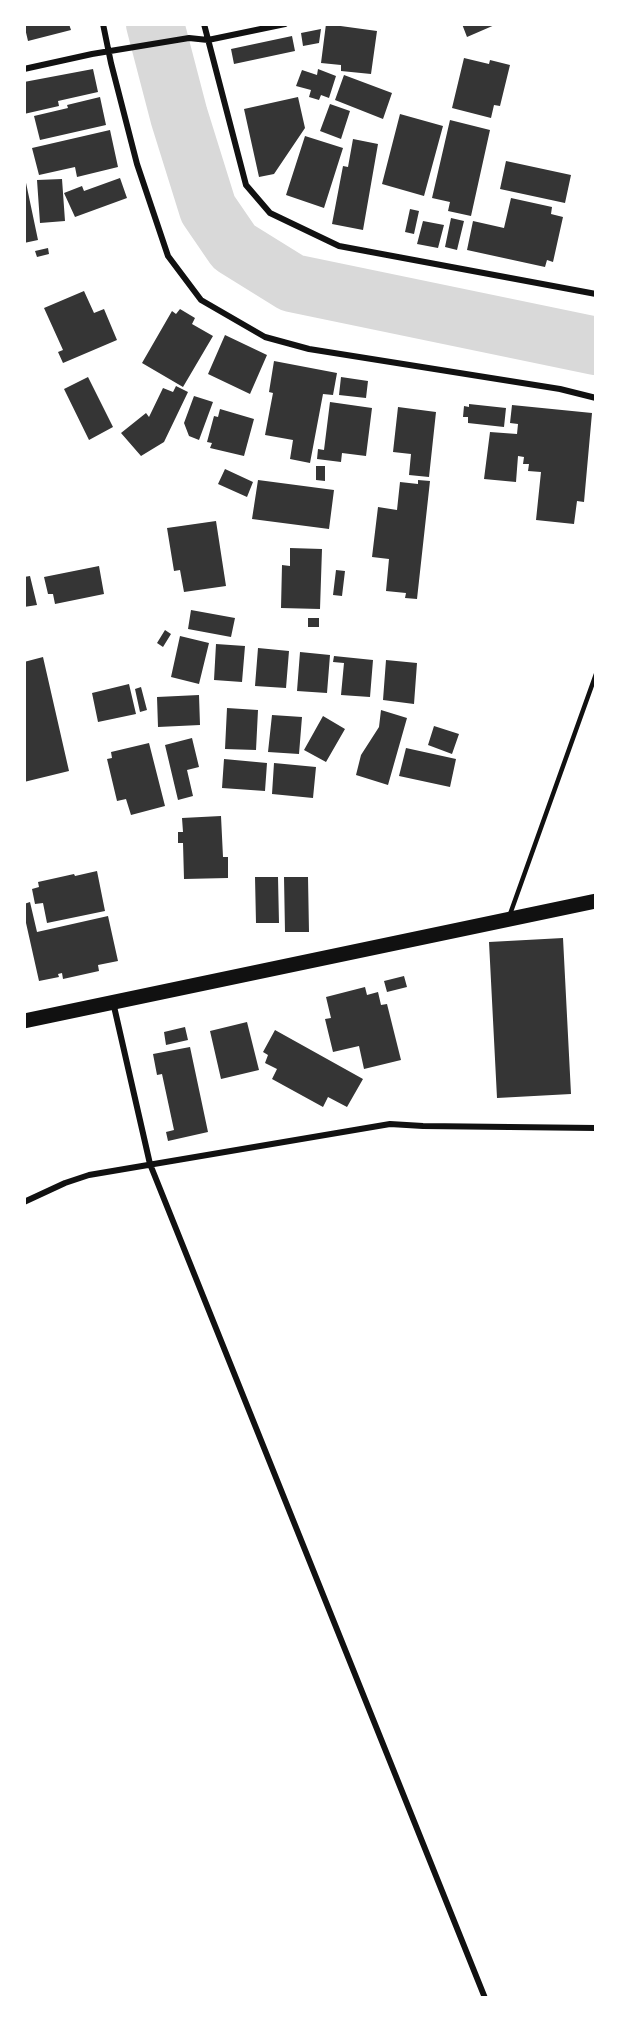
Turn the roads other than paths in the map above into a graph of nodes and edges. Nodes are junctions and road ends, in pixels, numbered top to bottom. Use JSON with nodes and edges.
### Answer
{"nodes":[{"id":1,"x":103,"y":24,"type":"edge"},
{"id":2,"x":204,"y":24,"type":"edge"},
{"id":3,"x":285,"y":24,"type":"edge"},
{"id":4,"x":208,"y":40,"type":"junction"},
{"id":5,"x":109,"y":52,"type":"junction"},
{"id":6,"x":24,"y":69,"type":"edge"},
{"id":7,"x":596,"y":294,"type":"edge"},
{"id":8,"x":596,"y":398,"type":"edge"},
{"id":9,"x":596,"y":674,"type":"edge"},
{"id":10,"x":596,"y":901,"type":"edge"},
{"id":11,"x":508,"y":920,"type":"junction"},
{"id":12,"x":113,"y":1002,"type":"junction"},
{"id":13,"x":24,"y":1021,"type":"edge"},
{"id":14,"x":596,"y":1128,"type":"edge"},
{"id":15,"x":150,"y":1164,"type":"junction"},
{"id":16,"x":24,"y":1202,"type":"edge"},
{"id":17,"x":485,"y":1998,"type":"edge"}],
"edges":[{"from":1,"to":5,"type":"street"},
{"from":2,"to":4,"type":"street"},
{"from":3,"to":4,"type":"street"},
{"from":4,"to":5,"type":"street"},
{"from":4,"to":7,"type":"street"},
{"from":5,"to":6,"type":"street"},
{"from":5,"to":8,"type":"street"},
{"from":9,"to":11,"type":"lane"},
{"from":10,"to":11,"type":"main road"},
{"from":11,"to":12,"type":"main road"},
{"from":12,"to":13,"type":"main road"},
{"from":12,"to":15,"type":"street"},
{"from":14,"to":15,"type":"street"},
{"from":15,"to":16,"type":"street"},
{"from":15,"to":17,"type":"street"}]}
